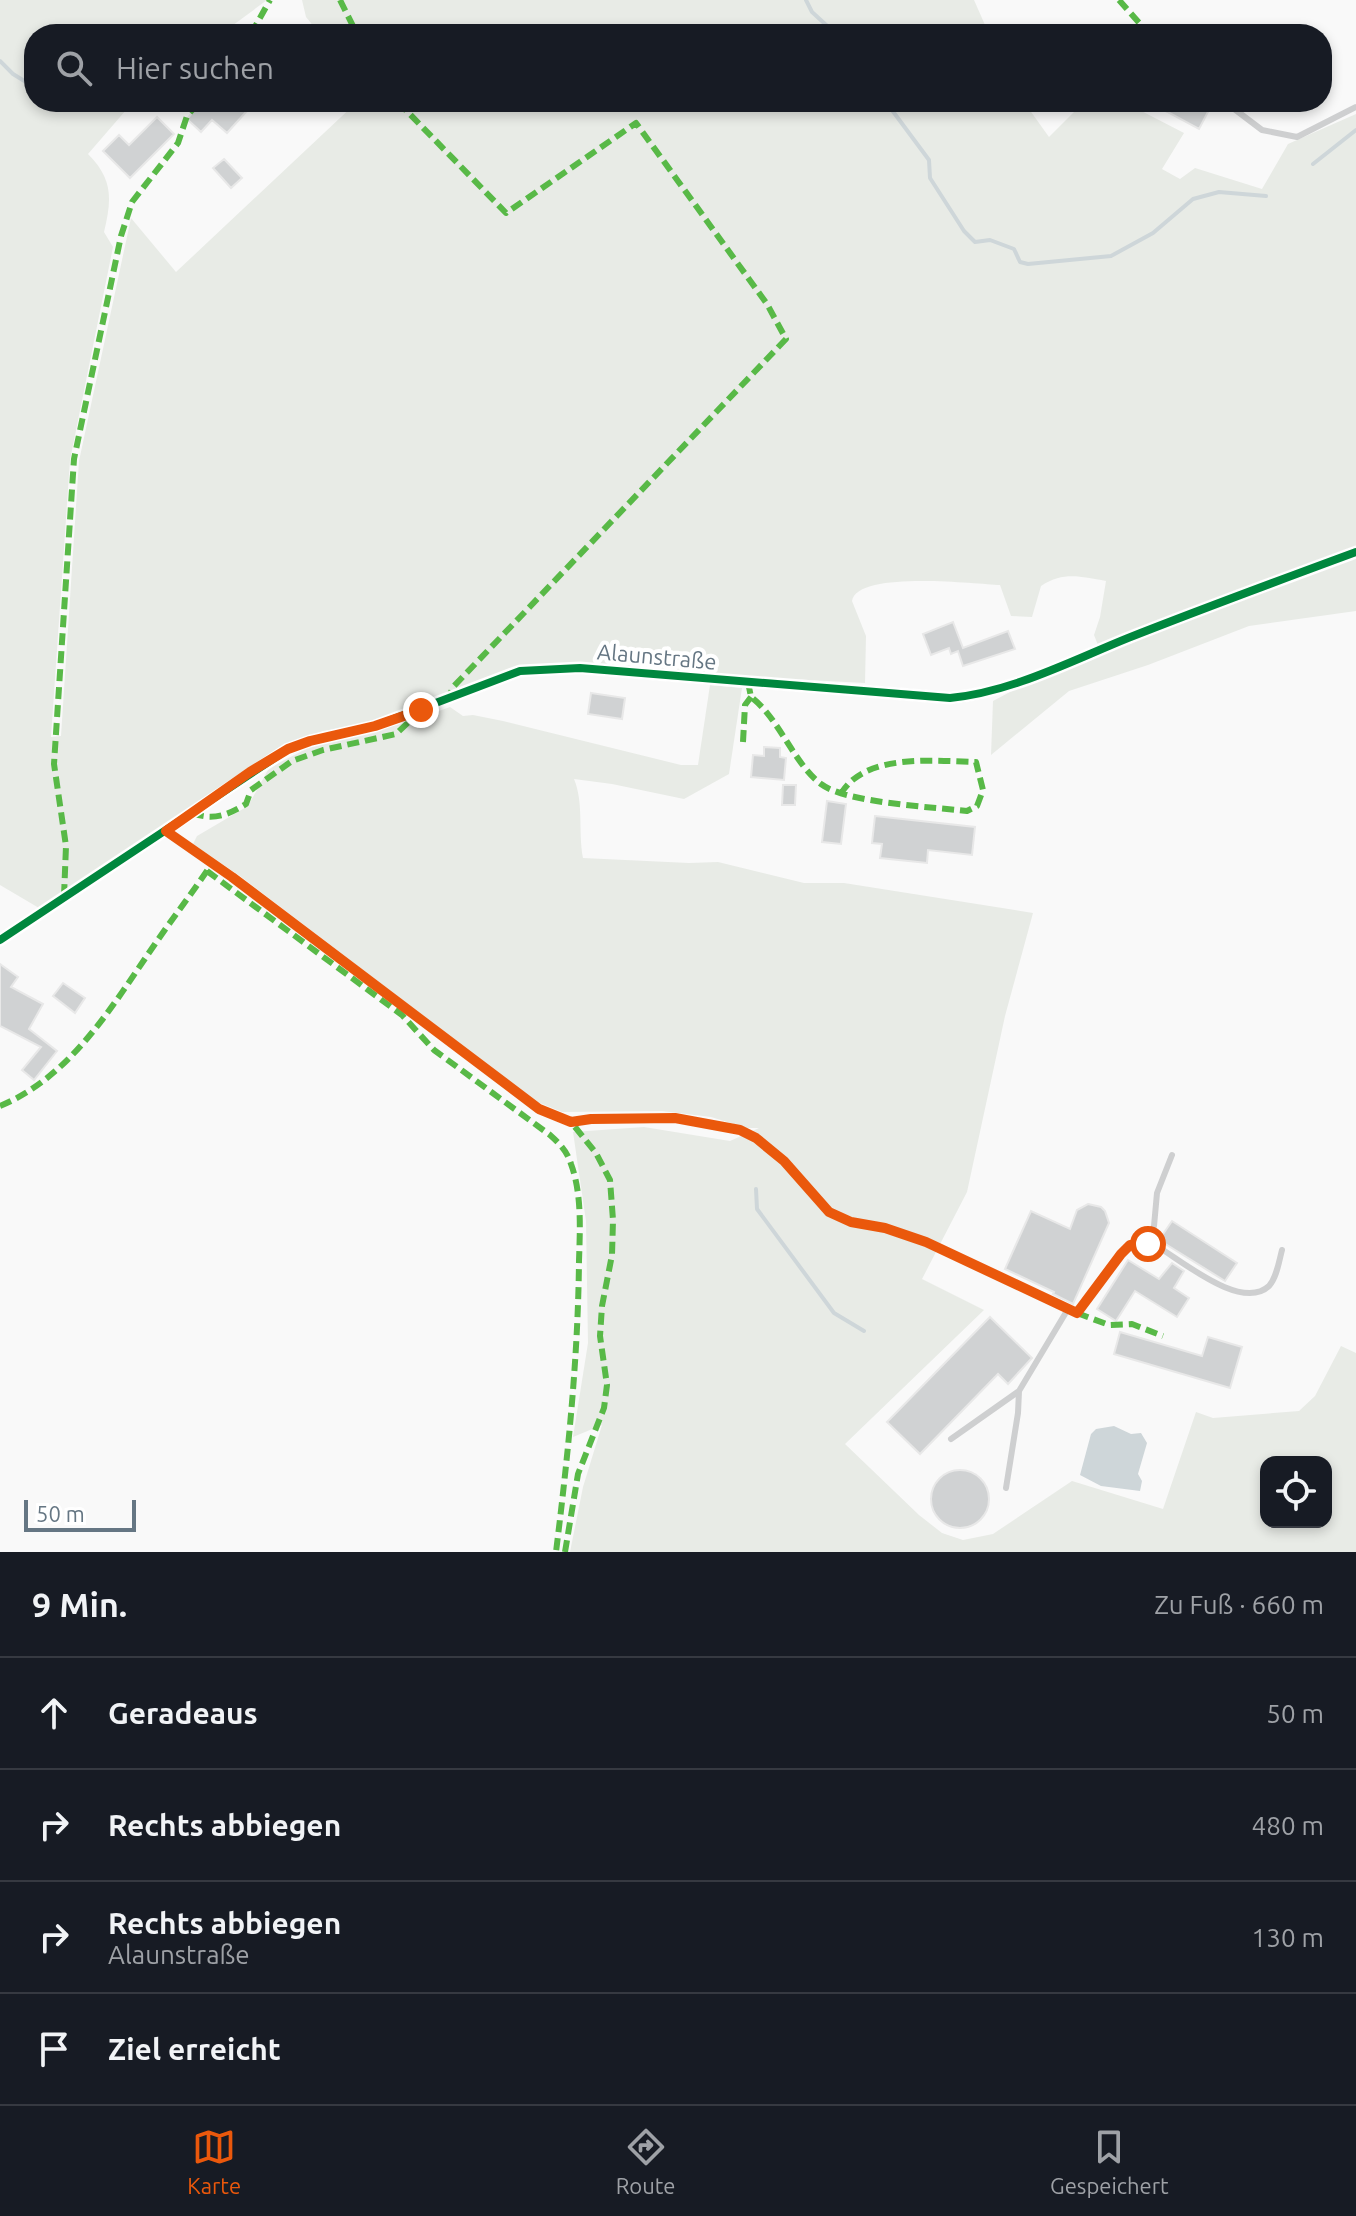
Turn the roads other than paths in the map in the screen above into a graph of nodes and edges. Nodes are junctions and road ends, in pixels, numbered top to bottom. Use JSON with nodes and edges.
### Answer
{"nodes":[{"id":1,"x":1356,"y":107,"type":"edge"},
{"id":2,"x":1238,"y":112,"type":"edge"},
{"id":3,"x":1356,"y":552,"type":"edge"},
{"id":4,"x":166,"y":831,"type":"junction"},
{"id":5,"x":0,"y":940,"type":"edge"},
{"id":6,"x":1172,"y":1155,"type":"dead end"},
{"id":7,"x":1148,"y":1244,"type":"junction"},
{"id":8,"x":1282,"y":1250,"type":"dead end"},
{"id":9,"x":1068,"y":1309,"type":"junction"},
{"id":10,"x":1019,"y":1391,"type":"junction"},
{"id":11,"x":951,"y":1439,"type":"dead end"},
{"id":12,"x":1006,"y":1488,"type":"dead end"}],
"edges":[{"from":1,"to":2,"type":"lane"},
{"from":3,"to":4,"type":"street","name":"Alaunstraße"},
{"from":4,"to":5,"type":"street","name":"Alaunstraße"},
{"from":4,"to":9,"type":"lane"},
{"from":6,"to":7,"type":"lane"},
{"from":7,"to":8,"type":"lane"},
{"from":7,"to":9,"type":"lane"},
{"from":9,"to":10,"type":"lane"},
{"from":10,"to":11,"type":"lane"},
{"from":10,"to":12,"type":"lane"}]}
